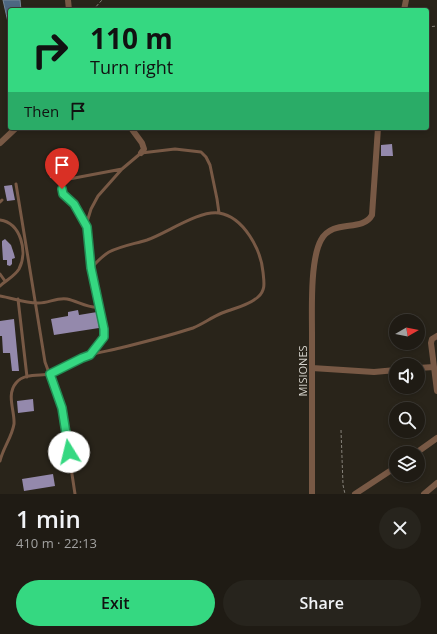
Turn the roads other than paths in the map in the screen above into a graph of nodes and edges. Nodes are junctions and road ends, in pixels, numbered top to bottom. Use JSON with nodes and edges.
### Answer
{"nodes":[{"id":1,"x":14,"y":130,"type":"edge"},
{"id":2,"x":133,"y":130,"type":"edge"},
{"id":3,"x":378,"y":130,"type":"edge"},
{"id":4,"x":0,"y":143,"type":"edge"},
{"id":5,"x":141,"y":153,"type":"junction"},
{"id":6,"x":122,"y":170,"type":"junction"},
{"id":7,"x":16,"y":184,"type":"dead end"},
{"id":8,"x":219,"y":213,"type":"junction"},
{"id":9,"x":0,"y":220,"type":"edge"},
{"id":10,"x":87,"y":227,"type":"junction"},
{"id":11,"x":91,"y":268,"type":"junction"},
{"id":12,"x":0,"y":274,"type":"edge"},
{"id":13,"x":5,"y":281,"type":"junction"},
{"id":14,"x":0,"y":286,"type":"edge"},
{"id":15,"x":0,"y":296,"type":"edge"},
{"id":16,"x":18,"y":300,"type":"junction"},
{"id":17,"x":36,"y":303,"type":"junction"},
{"id":18,"x":100,"y":307,"type":"junction"},
{"id":19,"x":437,"y":336,"type":"edge"},
{"id":20,"x":90,"y":355,"type":"junction"},
{"id":21,"x":434,"y":366,"type":"junction"},
{"id":22,"x":425,"y":367,"type":"edge"},
{"id":23,"x":312,"y":368,"type":"junction"},
{"id":24,"x":389,"y":371,"type":"edge"},
{"id":25,"x":50,"y":374,"type":"junction"},
{"id":26,"x":27,"y":377,"type":"junction"},
{"id":27,"x":437,"y":391,"type":"edge"},
{"id":28,"x":437,"y":438,"type":"edge"},
{"id":29,"x":425,"y":447,"type":"edge"},
{"id":30,"x":0,"y":460,"type":"edge"},
{"id":31,"x":389,"y":472,"type":"edge"},
{"id":32,"x":437,"y":483,"type":"edge"},
{"id":33,"x":75,"y":494,"type":"edge"},
{"id":34,"x":312,"y":494,"type":"edge"},
{"id":35,"x":355,"y":494,"type":"edge"},
{"id":36,"x":424,"y":494,"type":"edge"}],
"edges":[{"from":1,"to":4,"type":"street"},
{"from":2,"to":5,"type":"street"},
{"from":3,"to":23,"type":"street","name":"MISIONES"},
{"from":5,"to":6,"type":"lane"},
{"from":5,"to":8,"type":"lane"},
{"from":6,"to":10,"type":"lane"},
{"from":6,"to":10,"type":"lane"},
{"from":7,"to":17,"type":"lane"},
{"from":8,"to":11,"type":"lane"},
{"from":8,"to":20,"type":"lane"},
{"from":9,"to":13,"type":"lane"},
{"from":10,"to":11,"type":"lane"},
{"from":11,"to":18,"type":"lane"},
{"from":12,"to":13,"type":"lane"},
{"from":13,"to":14,"type":"lane"},
{"from":15,"to":16,"type":"lane"},
{"from":16,"to":17,"type":"lane"},
{"from":16,"to":26,"type":"lane"},
{"from":17,"to":18,"type":"lane"},
{"from":17,"to":25,"type":"lane"},
{"from":18,"to":20,"type":"lane"},
{"from":19,"to":21,"type":"street"},
{"from":20,"to":25,"type":"lane"},
{"from":21,"to":22,"type":"street"},
{"from":21,"to":27,"type":"street"},
{"from":23,"to":24,"type":"street"},
{"from":23,"to":34,"type":"street","name":"MISIONES"},
{"from":25,"to":26,"type":"lane"},
{"from":25,"to":33,"type":"lane"},
{"from":26,"to":30,"type":"lane"},
{"from":28,"to":29,"type":"street"},
{"from":31,"to":35,"type":"street"},
{"from":32,"to":36,"type":"street"}]}
